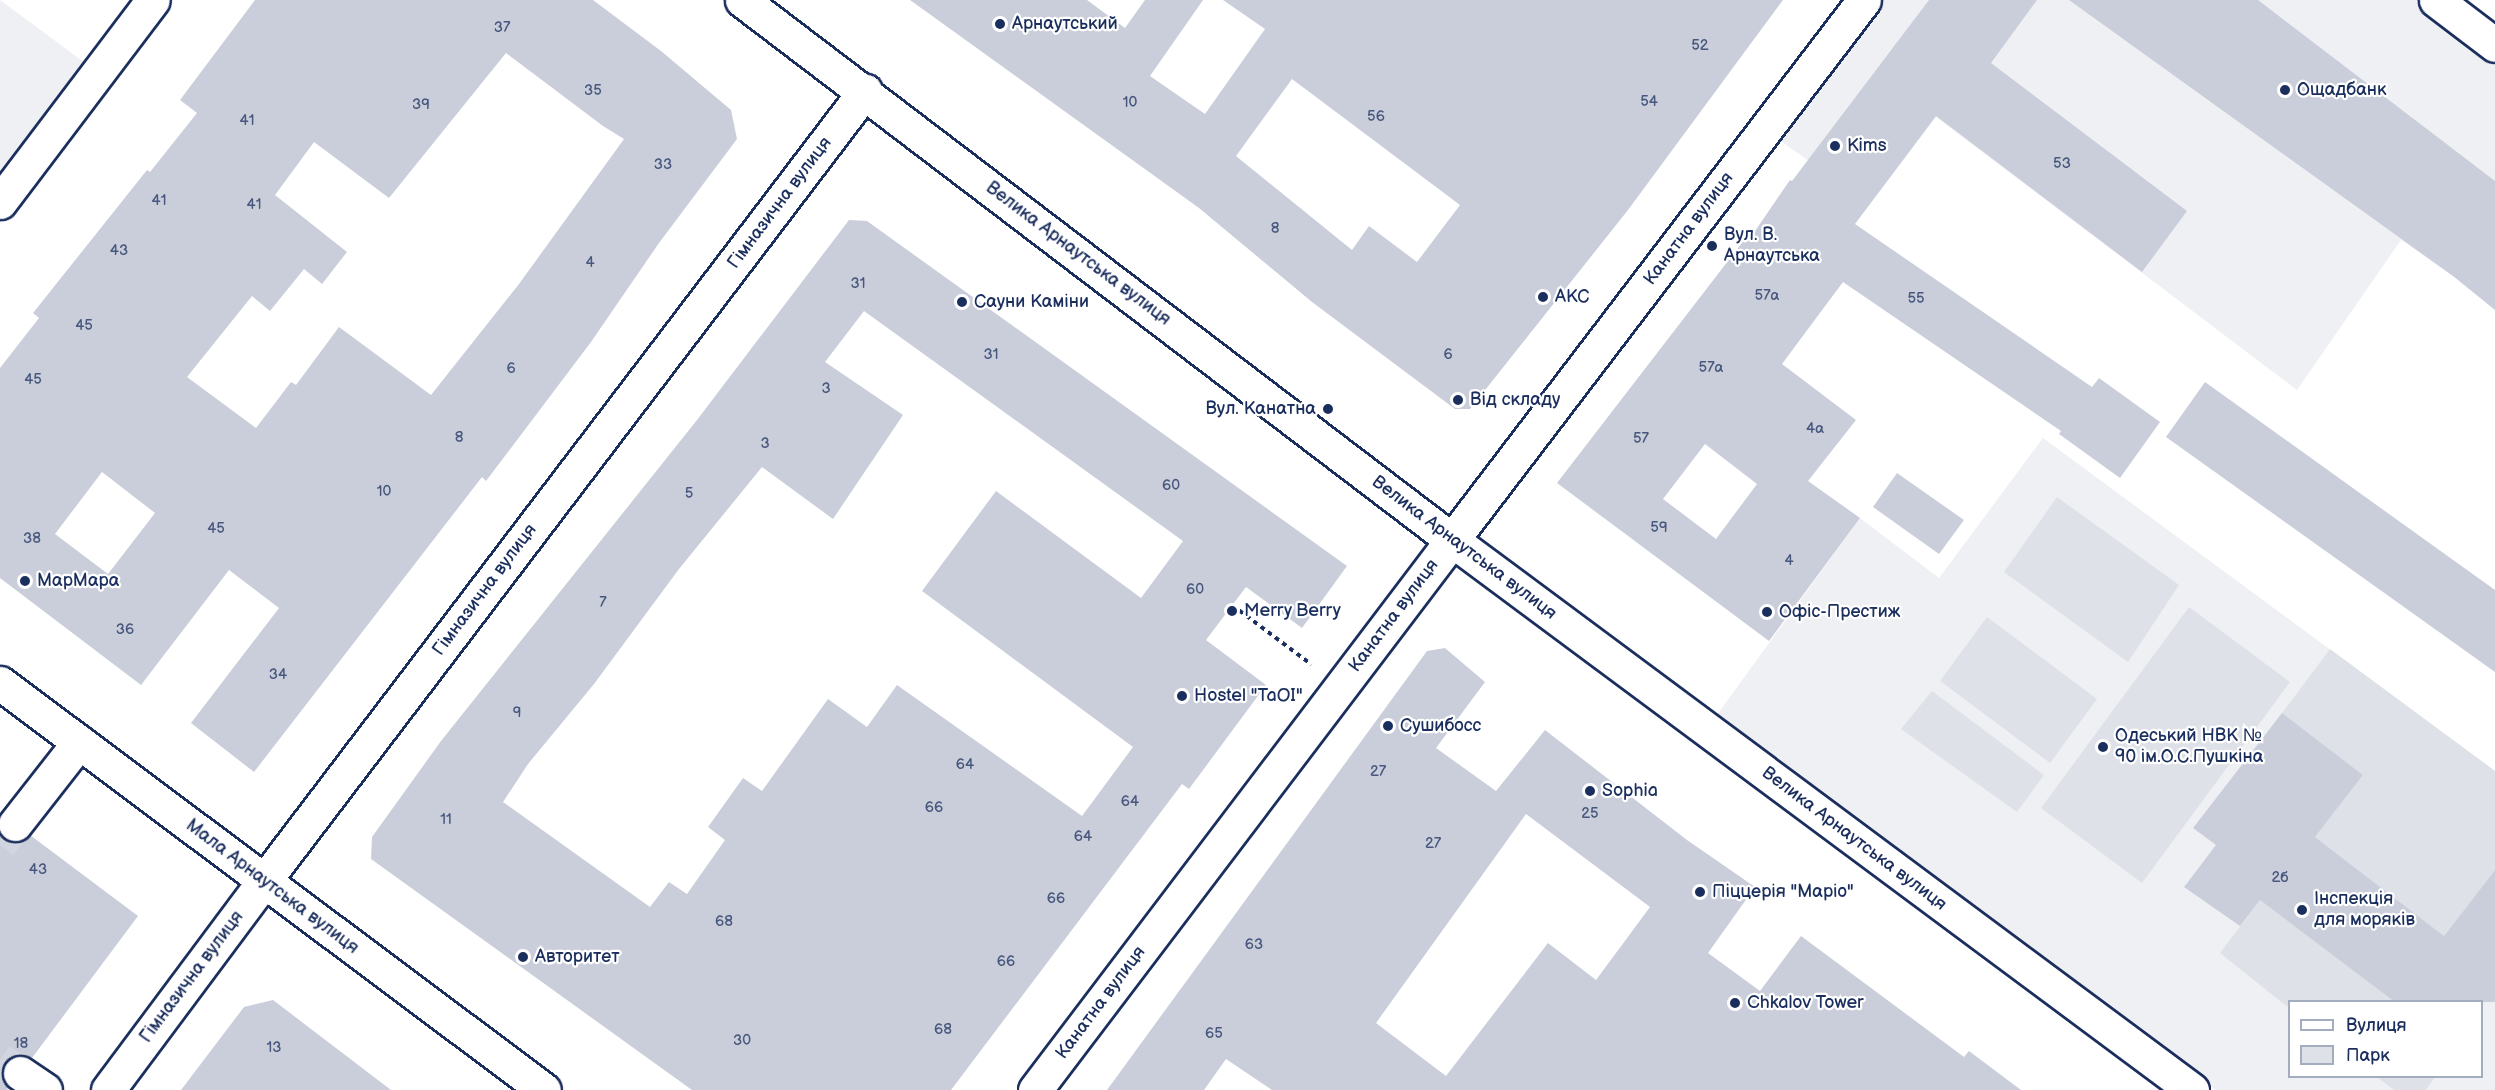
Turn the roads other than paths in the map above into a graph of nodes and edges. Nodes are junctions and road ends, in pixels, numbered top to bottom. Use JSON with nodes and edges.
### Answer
{"nodes":[{"id":1,"x":153,"y":0,"type":"edge"},
{"id":2,"x":742,"y":0,"type":"edge"},
{"id":3,"x":1864,"y":0,"type":"edge"},
{"id":4,"x":2436,"y":0,"type":"edge"},
{"id":5,"x":2495,"y":45,"type":"edge"},
{"id":6,"x":865,"y":91,"type":"junction"},
{"id":7,"x":0,"y":202,"type":"edge"},
{"id":8,"x":1452,"y":540,"type":"junction"},
{"id":9,"x":0,"y":683,"type":"edge"},
{"id":10,"x":79,"y":742,"type":"junction"},
{"id":11,"x":15,"y":824,"type":"tunnel mouth"},
{"id":12,"x":264,"y":881,"type":"junction"},
{"id":13,"x":108,"y":1090,"type":"edge"},
{"id":14,"x":544,"y":1090,"type":"edge"},
{"id":15,"x":1035,"y":1090,"type":"edge"},
{"id":16,"x":2192,"y":1090,"type":"edge"}],
"edges":[{"from":1,"to":7,"type":"main road"},
{"from":2,"to":6,"type":"main road","name":"Велика Арнаутська вулиця"},
{"from":3,"to":8,"type":"main road","name":"Канатна вулиця"},
{"from":4,"to":5,"type":"main road"},
{"from":6,"to":8,"type":"main road","name":"Велика Арнаутська вулиця"},
{"from":6,"to":12,"type":"main road","name":"Гімназична вулиця"},
{"from":8,"to":15,"type":"main road","name":"Канатна вулиця"},
{"from":8,"to":16,"type":"main road","name":"Велика Арнаутська вулиця"},
{"from":9,"to":10,"type":"main road","name":"Мала Арнаутська вулиця"},
{"from":10,"to":11,"type":"main road"},
{"from":10,"to":12,"type":"main road","name":"Мала Арнаутська вулиця"},
{"from":12,"to":13,"type":"main road","name":"Гімназична вулиця"},
{"from":12,"to":14,"type":"main road","name":"Мала Арнаутська вулиця"}]}
